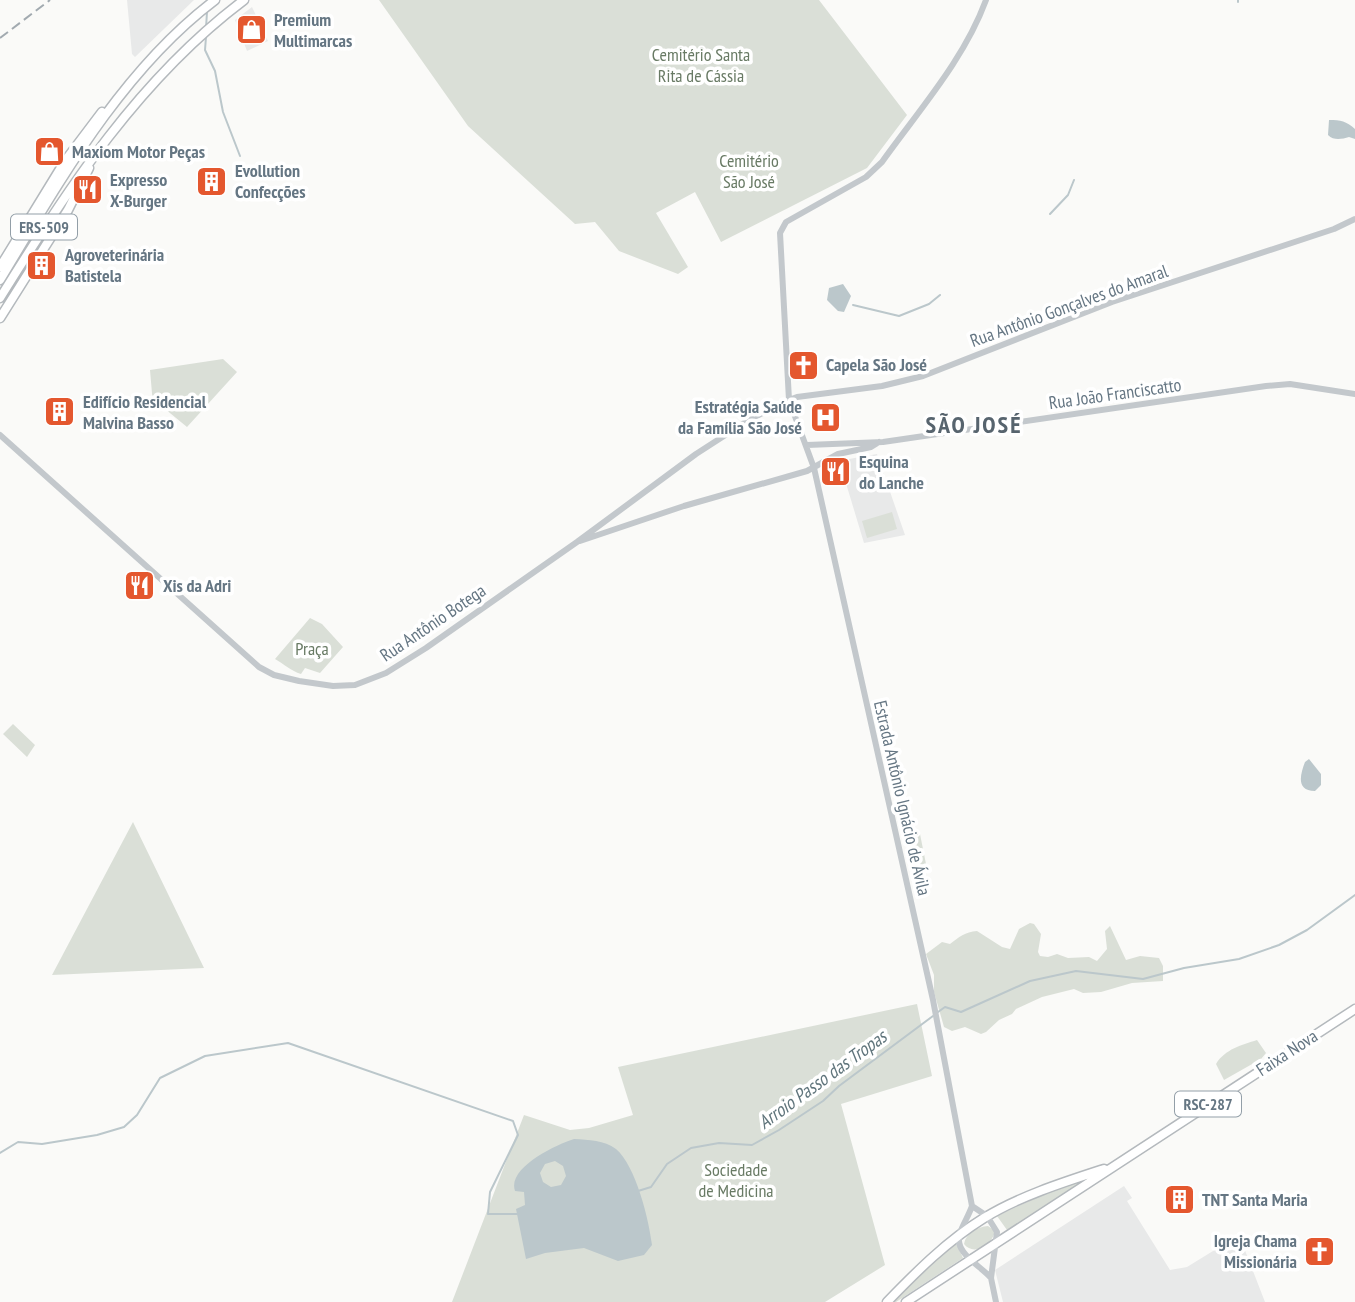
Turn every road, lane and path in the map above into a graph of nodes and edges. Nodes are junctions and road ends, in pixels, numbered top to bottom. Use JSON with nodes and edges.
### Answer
{"nodes":[{"id":1,"x":215,"y":0,"type":"edge"},
{"id":2,"x":236,"y":0,"type":"edge"},
{"id":3,"x":244,"y":0,"type":"edge"},
{"id":4,"x":986,"y":0,"type":"edge"},
{"id":5,"x":226,"y":14,"type":"junction"},
{"id":6,"x":144,"y":67,"type":"junction"},
{"id":7,"x":92,"y":159,"type":"junction"},
{"id":8,"x":1355,"y":219,"type":"edge"},
{"id":9,"x":0,"y":267,"type":"edge"},
{"id":10,"x":0,"y":280,"type":"edge"},
{"id":11,"x":0,"y":298,"type":"edge"},
{"id":12,"x":0,"y":318,"type":"edge"},
{"id":13,"x":1355,"y":394,"type":"edge"},
{"id":14,"x":789,"y":400,"type":"junction"},
{"id":15,"x":0,"y":435,"type":"edge"},
{"id":16,"x":879,"y":442,"type":"junction"},
{"id":17,"x":807,"y":445,"type":"junction"},
{"id":18,"x":814,"y":468,"type":"junction"},
{"id":19,"x":577,"y":542,"type":"junction"},
{"id":20,"x":1355,"y":1009,"type":"edge"},
{"id":21,"x":1114,"y":1166,"type":"junction"},
{"id":22,"x":972,"y":1206,"type":"junction"},
{"id":23,"x":987,"y":1216,"type":"junction"},
{"id":24,"x":959,"y":1235,"type":"junction"},
{"id":25,"x":998,"y":1242,"type":"junction"},
{"id":26,"x":971,"y":1260,"type":"junction"},
{"id":27,"x":991,"y":1278,"type":"junction"},
{"id":28,"x":887,"y":1302,"type":"edge"},
{"id":29,"x":906,"y":1302,"type":"edge"},
{"id":30,"x":996,"y":1302,"type":"edge"}],
"edges":[{"from":1,"to":6,"type":"highway","number":"ERS-509"},
{"from":2,"to":5,"type":"highway"},
{"from":3,"to":5,"type":"highway","number":"ERS-509"},
{"from":4,"to":14,"type":"street","name":"Estrada Antônio Ignácio de Ávila"},
{"from":5,"to":7,"type":"highway","number":"ERS-509"},
{"from":6,"to":9,"type":"highway","number":"ERS-509"},
{"from":6,"to":10,"type":"highway","number":"ERS-509"},
{"from":7,"to":11,"type":"highway","number":"ERS-509"},
{"from":7,"to":12,"type":"highway","number":"ERS-509"},
{"from":8,"to":14,"type":"street","name":"Rua Antônio Gonçalves do Amaral"},
{"from":13,"to":16,"type":"street","name":"Rua João Franciscatto"},
{"from":14,"to":17,"type":"street","name":"Estrada Antônio Ignácio de Ávila"},
{"from":14,"to":19,"type":"street","name":"Rua Antônio Botega"},
{"from":15,"to":19,"type":"street","name":"Rua Antônio Botega"},
{"from":16,"to":17,"type":"street","name":"Rua João Franciscatto"},
{"from":16,"to":18,"type":"street","name":"Rua João Franciscatto"},
{"from":17,"to":18,"type":"street","name":"Estrada Antônio Ignácio de Ávila"},
{"from":18,"to":19,"type":"street","name":"Rua João Franciscatto"},
{"from":18,"to":22,"type":"street","name":"Estrada Antônio Ignácio de Ávila"},
{"from":20,"to":21,"type":"highway","name":"Faixa Nova","number":"RSC-287"},
{"from":21,"to":23,"type":"highway","name":"Faixa Nova","number":"RSC-287"},
{"from":21,"to":25,"type":"highway","name":"Faixa Nova","number":"RSC-287"},
{"from":22,"to":23,"type":"street"},
{"from":22,"to":24,"type":"street"},
{"from":23,"to":24,"type":"highway","name":"Faixa Nova","number":"RSC-287"},
{"from":23,"to":25,"type":"street"},
{"from":24,"to":26,"type":"street"},
{"from":24,"to":28,"type":"highway","name":"Faixa Nova","number":"RSC-287"},
{"from":25,"to":26,"type":"highway","name":"Faixa Nova","number":"RSC-287"},
{"from":25,"to":27,"type":"street"},
{"from":26,"to":27,"type":"street"},
{"from":26,"to":29,"type":"highway","name":"Faixa Nova","number":"RSC-287"},
{"from":27,"to":30,"type":"street"}]}
